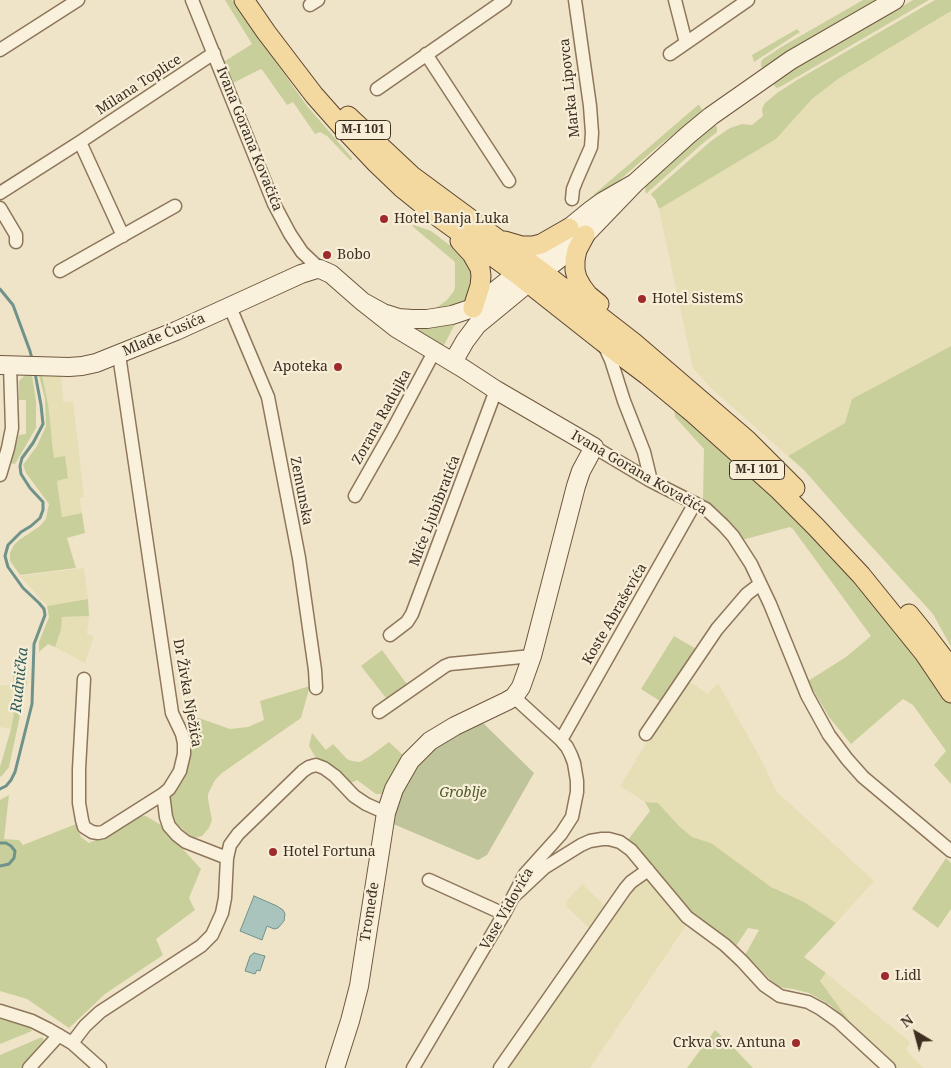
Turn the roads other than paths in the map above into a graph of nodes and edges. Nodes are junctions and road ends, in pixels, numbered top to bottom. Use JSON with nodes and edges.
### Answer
{"nodes":[{"id":1,"x":78,"y":0,"type":"edge"},
{"id":2,"x":192,"y":0,"type":"edge"},
{"id":3,"x":244,"y":0,"type":"edge"},
{"id":4,"x":255,"y":0,"type":"edge"},
{"id":5,"x":505,"y":0,"type":"edge"},
{"id":6,"x":575,"y":0,"type":"edge"},
{"id":7,"x":675,"y":0,"type":"edge"},
{"id":8,"x":748,"y":0,"type":"edge"},
{"id":9,"x":895,"y":0,"type":"edge"},
{"id":10,"x":686,"y":42,"type":"junction"},
{"id":11,"x":0,"y":50,"type":"edge"},
{"id":12,"x":214,"y":53,"type":"junction"},
{"id":13,"x":426,"y":54,"type":"junction"},
{"id":14,"x":670,"y":54,"type":"dead end"},
{"id":15,"x":377,"y":89,"type":"dead end"},
{"id":16,"x":80,"y":142,"type":"junction"},
{"id":17,"x":509,"y":181,"type":"dead end"},
{"id":18,"x":0,"y":193,"type":"edge"},
{"id":19,"x":572,"y":199,"type":"dead end"},
{"id":20,"x":175,"y":206,"type":"dead end"},
{"id":21,"x":0,"y":208,"type":"edge"},
{"id":22,"x":439,"y":218,"type":"junction"},
{"id":23,"x":577,"y":231,"type":"junction"},
{"id":24,"x":123,"y":236,"type":"junction"},
{"id":25,"x":494,"y":236,"type":"junction"},
{"id":26,"x":16,"y":242,"type":"dead end"},
{"id":27,"x":320,"y":269,"type":"junction"},
{"id":28,"x":60,"y":272,"type":"dead end"},
{"id":29,"x":529,"y":273,"type":"junction"},
{"id":30,"x":363,"y":302,"type":"junction"},
{"id":31,"x":230,"y":307,"type":"junction"},
{"id":32,"x":473,"y":308,"type":"junction"},
{"id":33,"x":603,"y":342,"type":"junction"},
{"id":34,"x":633,"y":342,"type":"junction"},
{"id":35,"x":119,"y":355,"type":"junction"},
{"id":36,"x":443,"y":357,"type":"junction"},
{"id":37,"x":20,"y":366,"type":"edge"},
{"id":38,"x":496,"y":390,"type":"junction"},
{"id":39,"x":594,"y":447,"type":"junction"},
{"id":40,"x":0,"y":475,"type":"edge"},
{"id":41,"x":651,"y":481,"type":"junction"},
{"id":42,"x":355,"y":496,"type":"dead end"},
{"id":43,"x":696,"y":503,"type":"junction"},
{"id":44,"x":760,"y":584,"type":"junction"},
{"id":45,"x":390,"y":635,"type":"dead end"},
{"id":46,"x":532,"y":656,"type":"junction"},
{"id":47,"x":951,"y":668,"type":"edge"},
{"id":48,"x":84,"y":679,"type":"dead end"},
{"id":49,"x":316,"y":688,"type":"dead end"},
{"id":50,"x":951,"y":693,"type":"edge"},
{"id":51,"x":514,"y":697,"type":"junction"},
{"id":52,"x":379,"y":712,"type":"dead end"},
{"id":53,"x":646,"y":734,"type":"dead end"},
{"id":54,"x":561,"y":740,"type":"junction"},
{"id":55,"x":163,"y":794,"type":"junction"},
{"id":56,"x":386,"y":813,"type":"junction"},
{"id":57,"x":951,"y":851,"type":"edge"},
{"id":58,"x":226,"y":858,"type":"junction"},
{"id":59,"x":648,"y":870,"type":"junction"},
{"id":60,"x":429,"y":880,"type":"dead end"},
{"id":61,"x":513,"y":897,"type":"junction"},
{"id":62,"x":504,"y":914,"type":"junction"},
{"id":63,"x":0,"y":1011,"type":"edge"},
{"id":64,"x":59,"y":1036,"type":"junction"},
{"id":65,"x":72,"y":1043,"type":"junction"},
{"id":66,"x":29,"y":1068,"type":"edge"},
{"id":67,"x":100,"y":1068,"type":"edge"},
{"id":68,"x":335,"y":1068,"type":"edge"},
{"id":69,"x":413,"y":1068,"type":"edge"},
{"id":70,"x":500,"y":1068,"type":"edge"},
{"id":71,"x":889,"y":1068,"type":"edge"}],
"edges":[{"from":1,"to":11,"type":"street"},
{"from":2,"to":12,"type":"street","name":"Ivana Gorana Kovačića"},
{"from":3,"to":22,"type":"main road","number":"M-I 101"},
{"from":4,"to":25,"type":"main road","number":"M-I 101"},
{"from":5,"to":13,"type":"street"},
{"from":6,"to":19,"type":"street","name":"Marka Lipovca"},
{"from":7,"to":10,"type":"street"},
{"from":8,"to":10,"type":"street"},
{"from":9,"to":23,"type":"street"},
{"from":10,"to":14,"type":"street"},
{"from":12,"to":16,"type":"street","name":"Milana Toplice"},
{"from":12,"to":27,"type":"street","name":"Ivana Gorana Kovačića"},
{"from":13,"to":15,"type":"street"},
{"from":13,"to":17,"type":"street"},
{"from":16,"to":18,"type":"street","name":"Milana Toplice"},
{"from":16,"to":24,"type":"street"},
{"from":20,"to":24,"type":"street"},
{"from":21,"to":26,"type":"street"},
{"from":22,"to":29,"type":"main road","number":"M-I 101"},
{"from":22,"to":32,"type":"main road"},
{"from":23,"to":25,"type":"main road"},
{"from":23,"to":29,"type":"street"},
{"from":23,"to":34,"type":"main road"},
{"from":24,"to":28,"type":"street"},
{"from":25,"to":29,"type":"main road","number":"M-I 101"},
{"from":27,"to":30,"type":"street"},
{"from":27,"to":31,"type":"street","name":"Mlađe Ćusića"},
{"from":29,"to":32,"type":"street"},
{"from":29,"to":33,"type":"main road","number":"M-I 101"},
{"from":29,"to":34,"type":"main road","number":"M-I 101"},
{"from":29,"to":36,"type":"street"},
{"from":30,"to":32,"type":"street"},
{"from":30,"to":36,"type":"street","name":"Ivana Gorana Kovačića"},
{"from":31,"to":35,"type":"street","name":"Mlađe Ćusića"},
{"from":31,"to":49,"type":"street","name":"Zemunska"},
{"from":32,"to":36,"type":"street"},
{"from":33,"to":41,"type":"street"},
{"from":33,"to":50,"type":"main road","number":"M-I 101"},
{"from":34,"to":47,"type":"main road","number":"M-I 101"},
{"from":35,"to":37,"type":"street","name":"Mlađe Ćusića"},
{"from":35,"to":55,"type":"street","name":"Dr Živka Nježića"},
{"from":36,"to":38,"type":"street","name":"Ivana Gorana Kovačića"},
{"from":36,"to":42,"type":"street","name":"Zorana Radujka"},
{"from":37,"to":40,"type":"street"},
{"from":38,"to":39,"type":"street","name":"Ivana Gorana Kovačića"},
{"from":38,"to":45,"type":"street","name":"Miće Ljubibratića"},
{"from":39,"to":41,"type":"street","name":"Ivana Gorana Kovačića"},
{"from":39,"to":46,"type":"street"},
{"from":41,"to":43,"type":"street","name":"Ivana Gorana Kovačića"},
{"from":43,"to":44,"type":"street","name":"Ivana Gorana Kovačića"},
{"from":43,"to":54,"type":"street","name":"Koste Abraševića"},
{"from":44,"to":53,"type":"street"},
{"from":44,"to":57,"type":"street","name":"Ivana Gorana Kovačića"},
{"from":46,"to":51,"type":"street"},
{"from":46,"to":52,"type":"street"},
{"from":48,"to":55,"type":"street","name":"Dr Živka Nježića"},
{"from":51,"to":54,"type":"street","name":"Vase Vidovića"},
{"from":51,"to":56,"type":"street","name":"Tromeđe"},
{"from":54,"to":61,"type":"street","name":"Vase Vidovića"},
{"from":55,"to":58,"type":"street"},
{"from":56,"to":58,"type":"street"},
{"from":56,"to":68,"type":"street","name":"Tromeđe"},
{"from":58,"to":65,"type":"street"},
{"from":59,"to":61,"type":"street"},
{"from":59,"to":70,"type":"street"},
{"from":59,"to":71,"type":"street"},
{"from":60,"to":62,"type":"street"},
{"from":61,"to":62,"type":"street","name":"Vase Vidovića"},
{"from":62,"to":69,"type":"street","name":"Vase Vidovića"},
{"from":63,"to":64,"type":"street"},
{"from":64,"to":65,"type":"street"},
{"from":64,"to":66,"type":"street"},
{"from":65,"to":67,"type":"street"}]}
